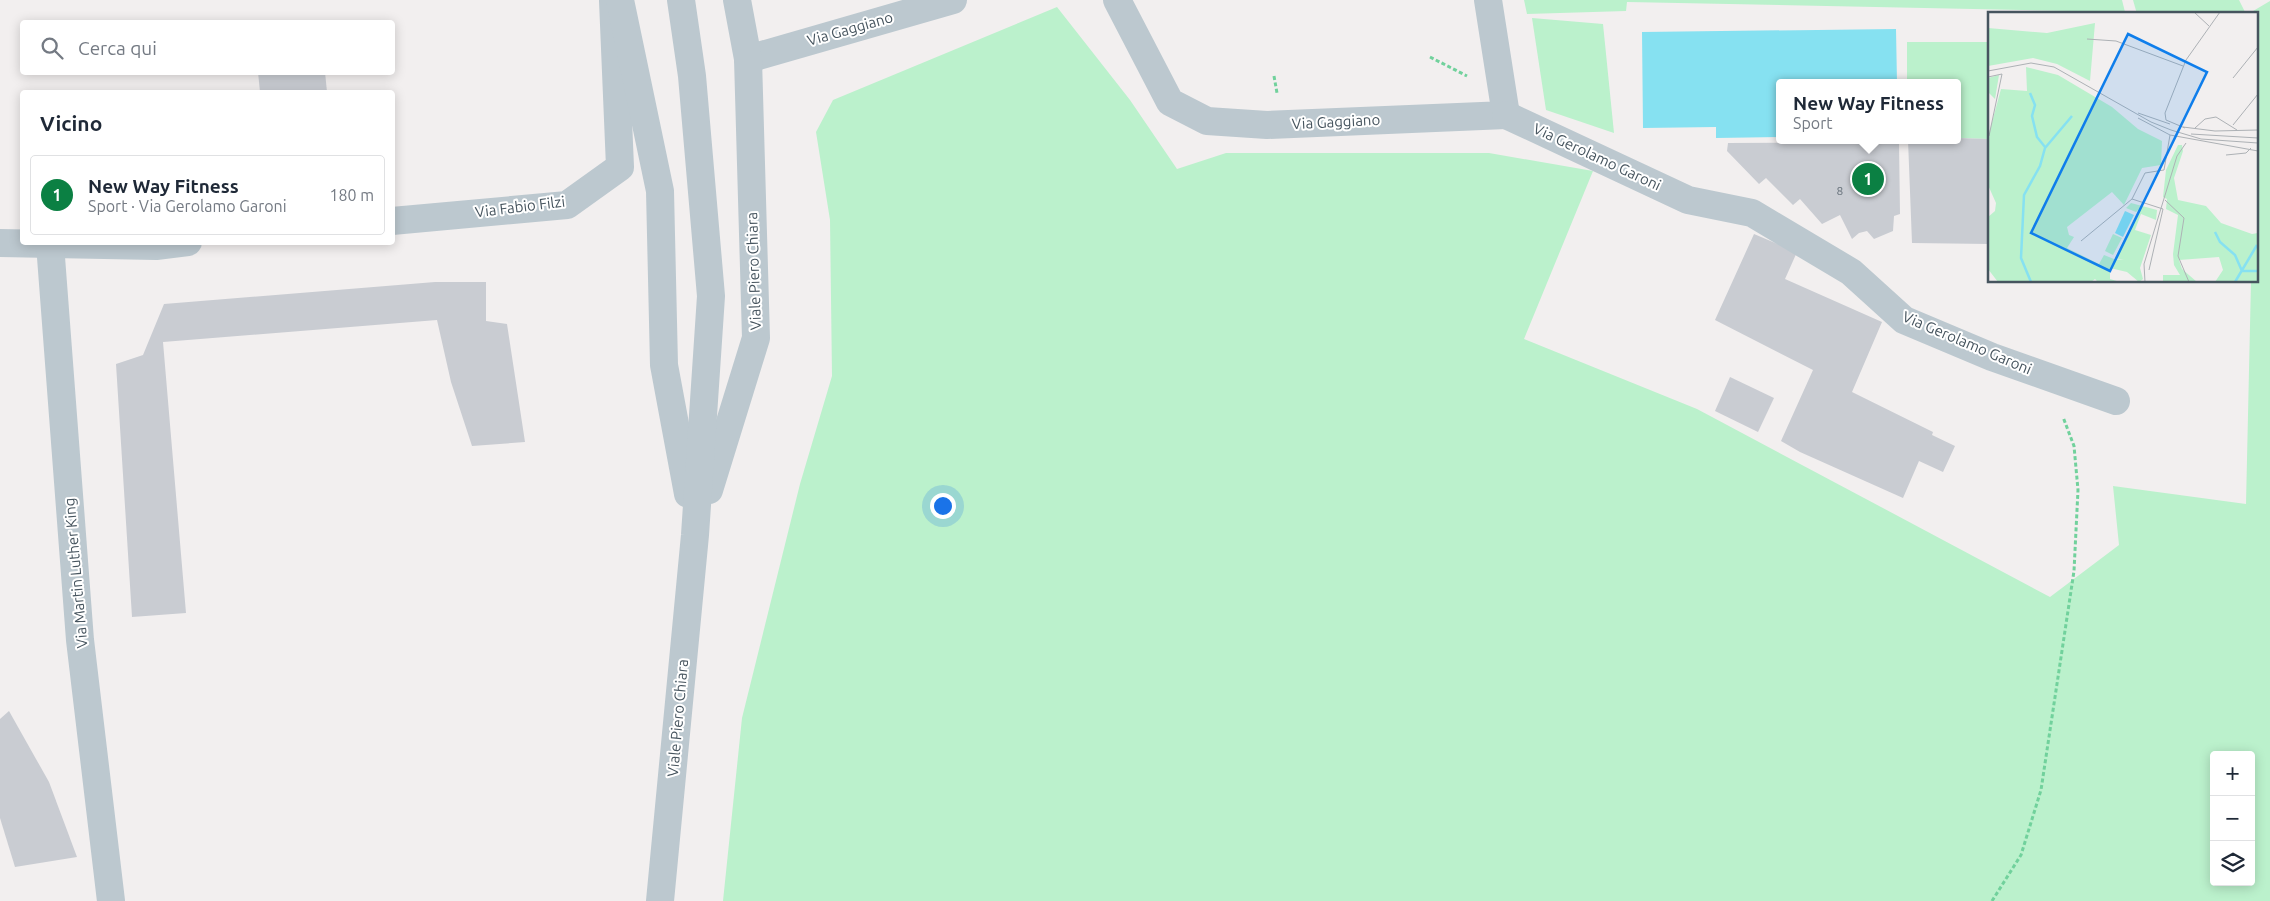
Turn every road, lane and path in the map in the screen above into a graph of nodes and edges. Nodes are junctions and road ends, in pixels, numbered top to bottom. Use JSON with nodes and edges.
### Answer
{"nodes":[{"id":1,"x":612,"y":0,"type":"edge"},
{"id":2,"x":620,"y":0,"type":"edge"},
{"id":3,"x":681,"y":0,"type":"edge"},
{"id":4,"x":737,"y":0,"type":"edge"},
{"id":5,"x":953,"y":0,"type":"edge"},
{"id":6,"x":1117,"y":0,"type":"edge"},
{"id":7,"x":1488,"y":0,"type":"edge"},
{"id":8,"x":1430,"y":57,"type":"dead end"},
{"id":9,"x":748,"y":59,"type":"junction"},
{"id":10,"x":1468,"y":77,"type":"dead end"},
{"id":11,"x":1506,"y":114,"type":"junction"},
{"id":12,"x":395,"y":221,"type":"edge"},
{"id":13,"x":0,"y":243,"type":"edge"},
{"id":14,"x":20,"y":243,"type":"edge"},
{"id":15,"x":50,"y":245,"type":"edge"},
{"id":16,"x":103,"y":245,"type":"edge"},
{"id":17,"x":164,"y":245,"type":"edge"},
{"id":18,"x":2048,"y":377,"type":"junction"},
{"id":19,"x":2116,"y":401,"type":"dead end"},
{"id":20,"x":695,"y":535,"type":"junction"},
{"id":21,"x":111,"y":901,"type":"edge"},
{"id":22,"x":660,"y":901,"type":"edge"},
{"id":23,"x":1992,"y":901,"type":"edge"}],
"edges":[{"from":1,"to":12,"type":"street","name":"Via Fabio Filzi"},
{"from":2,"to":20,"type":"street","name":"Viale Piero Chiara"},
{"from":3,"to":20,"type":"street","name":"Viale Piero Chiara"},
{"from":4,"to":9,"type":"street","name":"Viale Piero Chiara"},
{"from":5,"to":9,"type":"street","name":"Via Gaggiano"},
{"from":6,"to":11,"type":"street","name":"Via Gaggiano"},
{"from":7,"to":11,"type":"street"},
{"from":8,"to":10,"type":"path"},
{"from":9,"to":20,"type":"street","name":"Viale Piero Chiara"},
{"from":11,"to":18,"type":"street","name":"Via Gerolamo Garoni"},
{"from":13,"to":14,"type":"street"},
{"from":15,"to":21,"type":"street","name":"Via Martin Luther King"},
{"from":16,"to":17,"type":"street"},
{"from":18,"to":19,"type":"street","name":"Via Gerolamo Garoni"},
{"from":18,"to":23,"type":"path"},
{"from":20,"to":22,"type":"street","name":"Viale Piero Chiara"}]}
